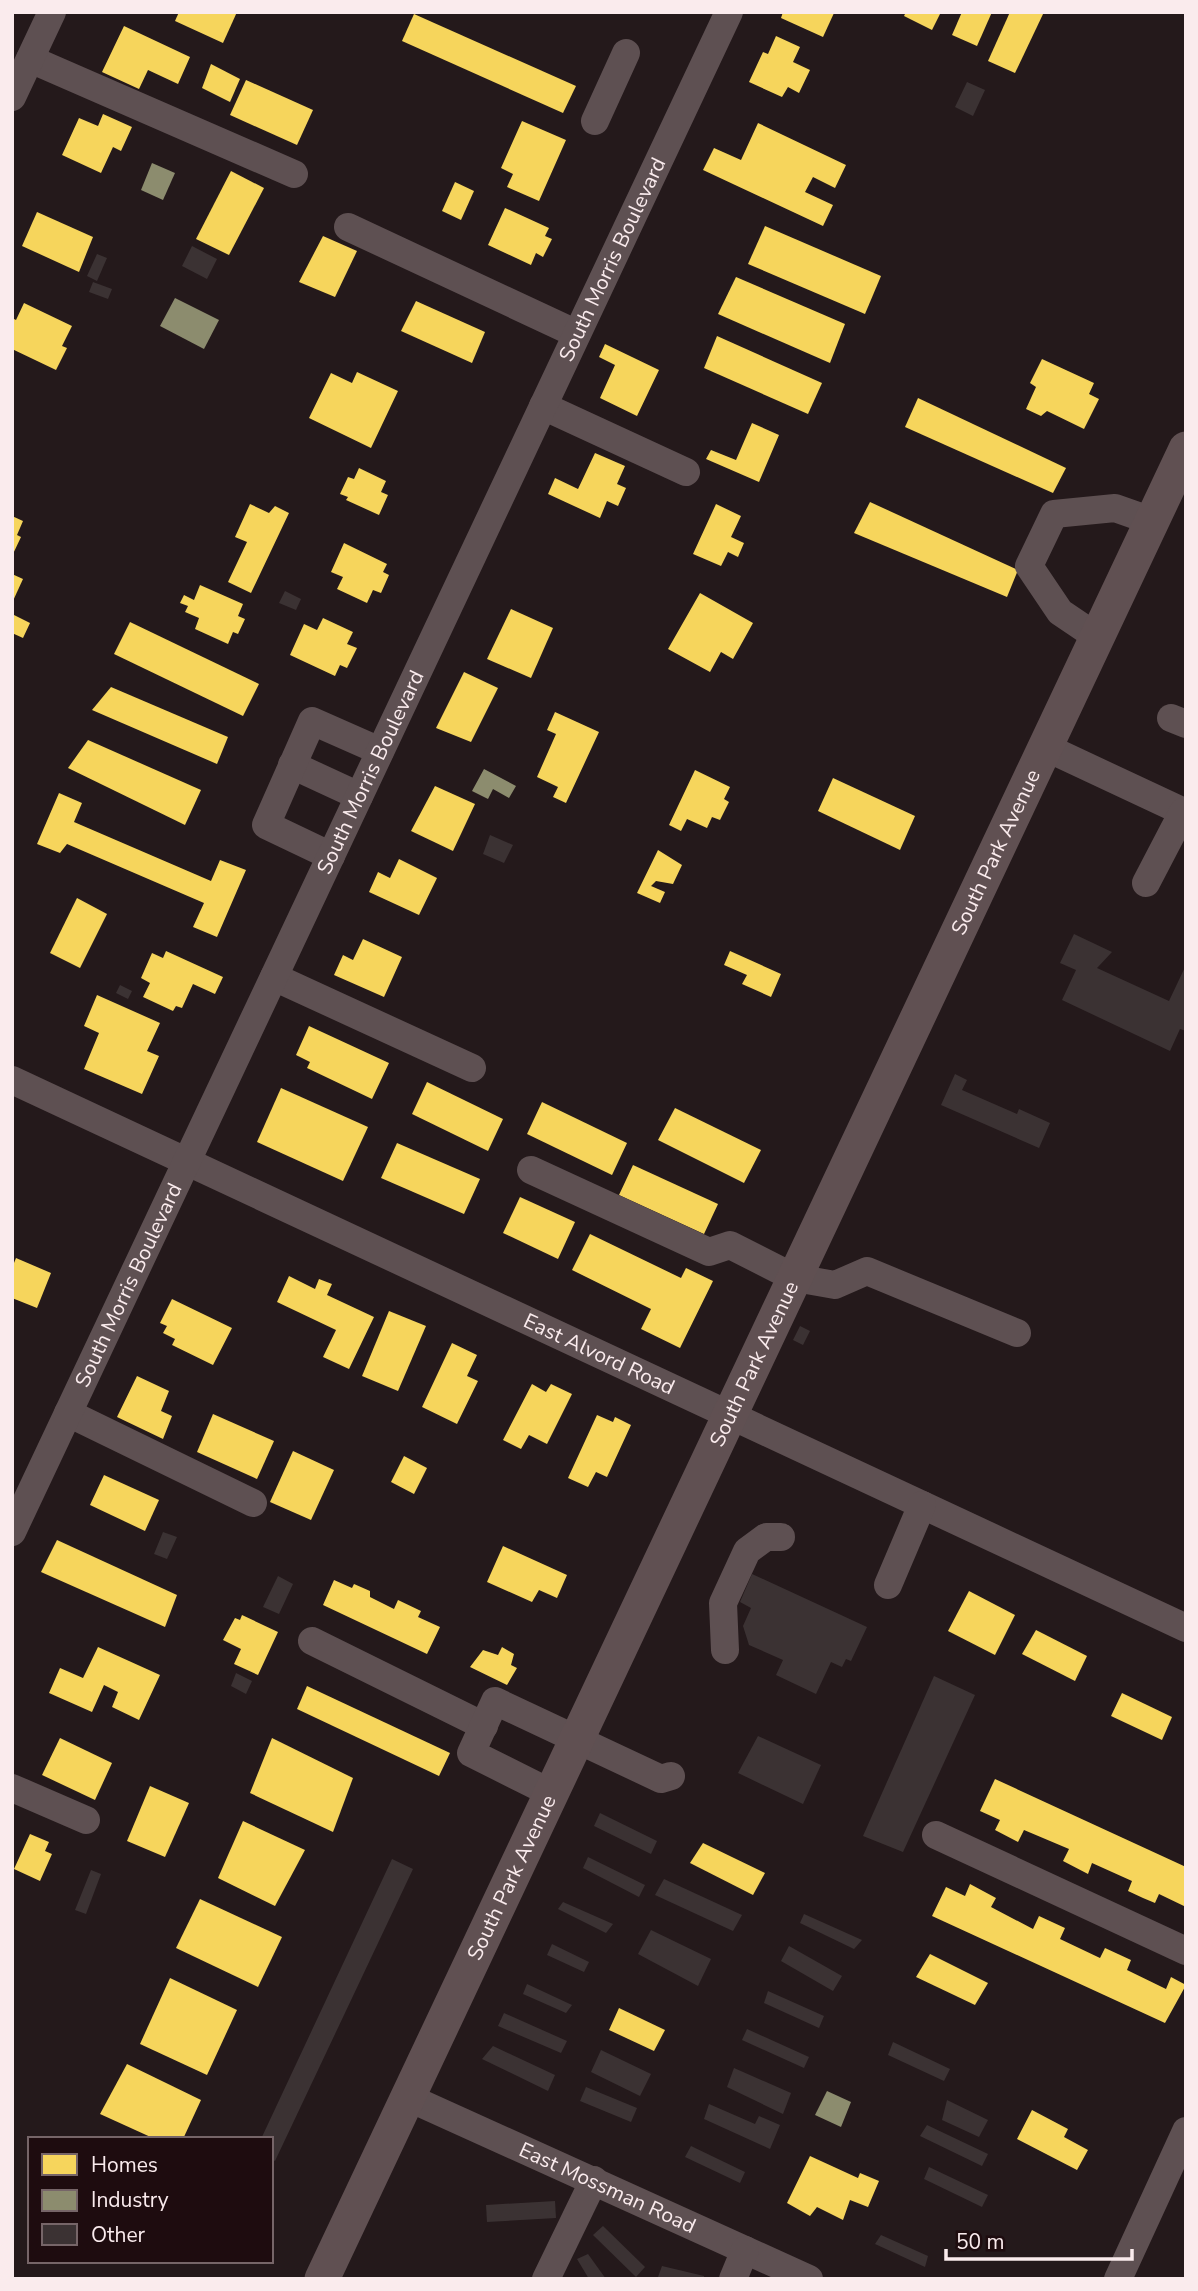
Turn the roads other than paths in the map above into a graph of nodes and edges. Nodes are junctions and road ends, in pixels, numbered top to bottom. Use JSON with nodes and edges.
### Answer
{"nodes":[{"id":1,"x":51,"y":12,"type":"edge"},
{"id":2,"x":729,"y":12,"type":"edge"},
{"id":3,"x":626,"y":53,"type":"dead end"},
{"id":4,"x":30,"y":59,"type":"junction"},
{"id":5,"x":12,"y":97,"type":"edge"},
{"id":6,"x":595,"y":121,"type":"dead end"},
{"id":7,"x":294,"y":174,"type":"dead end"},
{"id":8,"x":348,"y":227,"type":"dead end"},
{"id":9,"x":575,"y":333,"type":"junction"},
{"id":10,"x":543,"y":406,"type":"junction"},
{"id":11,"x":1183,"y":462,"type":"edge"},
{"id":12,"x":686,"y":472,"type":"dead end"},
{"id":13,"x":1152,"y":521,"type":"junction"},
{"id":14,"x":1097,"y":637,"type":"junction"},
{"id":15,"x":1045,"y":747,"type":"junction"},
{"id":16,"x":380,"y":751,"type":"junction"},
{"id":17,"x":292,"y":765,"type":"junction"},
{"id":18,"x":359,"y":796,"type":"junction"},
{"id":19,"x":1185,"y":812,"type":"edge"},
{"id":20,"x":331,"y":856,"type":"junction"},
{"id":21,"x":1146,"y":883,"type":"dead end"},
{"id":22,"x":274,"y":977,"type":"junction"},
{"id":23,"x":471,"y":1068,"type":"dead end"},
{"id":24,"x":12,"y":1080,"type":"edge"},
{"id":25,"x":187,"y":1161,"type":"junction"},
{"id":26,"x":531,"y":1170,"type":"dead end"},
{"id":27,"x":795,"y":1278,"type":"junction"},
{"id":28,"x":1017,"y":1333,"type":"dead end"},
{"id":29,"x":68,"y":1413,"type":"junction"},
{"id":30,"x":730,"y":1415,"type":"junction"},
{"id":31,"x":253,"y":1503,"type":"dead end"},
{"id":32,"x":922,"y":1505,"type":"junction"},
{"id":33,"x":12,"y":1532,"type":"edge"},
{"id":34,"x":781,"y":1537,"type":"dead end"},
{"id":35,"x":888,"y":1585,"type":"dead end"},
{"id":36,"x":1186,"y":1628,"type":"edge"},
{"id":37,"x":312,"y":1641,"type":"dead end"},
{"id":38,"x":725,"y":1650,"type":"dead end"},
{"id":39,"x":484,"y":1726,"type":"junction"},
{"id":40,"x":576,"y":1740,"type":"junction"},
{"id":41,"x":671,"y":1776,"type":"dead end"},
{"id":42,"x":12,"y":1788,"type":"edge"},
{"id":43,"x":551,"y":1793,"type":"junction"},
{"id":44,"x":86,"y":1820,"type":"dead end"},
{"id":45,"x":936,"y":1835,"type":"dead end"},
{"id":46,"x":1186,"y":1951,"type":"edge"},
{"id":47,"x":407,"y":2097,"type":"junction"},
{"id":48,"x":1186,"y":2132,"type":"edge"},
{"id":49,"x":593,"y":2180,"type":"junction"},
{"id":50,"x":745,"y":2249,"type":"junction"},
{"id":51,"x":322,"y":2279,"type":"edge"},
{"id":52,"x":546,"y":2279,"type":"edge"},
{"id":53,"x":733,"y":2279,"type":"edge"},
{"id":54,"x":808,"y":2279,"type":"edge"},
{"id":55,"x":1118,"y":2279,"type":"edge"}],
"edges":[{"from":1,"to":4,"type":"street"},
{"from":2,"to":9,"type":"street","name":"South Morris Boulevard"},
{"from":3,"to":6,"type":"street"},
{"from":4,"to":5,"type":"street"},
{"from":4,"to":7,"type":"street"},
{"from":8,"to":9,"type":"street"},
{"from":9,"to":10,"type":"street","name":"South Morris Boulevard"},
{"from":10,"to":12,"type":"street"},
{"from":10,"to":16,"type":"street","name":"South Morris Boulevard"},
{"from":11,"to":13,"type":"main road","name":"South Park Avenue"},
{"from":13,"to":14,"type":"main road","name":"South Park Avenue"},
{"from":13,"to":14,"type":"street"},
{"from":14,"to":15,"type":"main road","name":"South Park Avenue"},
{"from":15,"to":19,"type":"street"},
{"from":15,"to":27,"type":"main road","name":"South Park Avenue"},
{"from":16,"to":17,"type":"street"},
{"from":16,"to":18,"type":"street","name":"South Morris Boulevard"},
{"from":17,"to":18,"type":"street"},
{"from":17,"to":20,"type":"street"},
{"from":18,"to":20,"type":"street","name":"South Morris Boulevard"},
{"from":19,"to":21,"type":"street"},
{"from":20,"to":22,"type":"street","name":"South Morris Boulevard"},
{"from":22,"to":23,"type":"street"},
{"from":22,"to":25,"type":"street","name":"South Morris Boulevard"},
{"from":24,"to":25,"type":"street","name":"East Alvord Road"},
{"from":25,"to":29,"type":"street","name":"South Morris Boulevard"},
{"from":25,"to":30,"type":"street","name":"East Alvord Road"},
{"from":26,"to":27,"type":"street"},
{"from":27,"to":28,"type":"street"},
{"from":27,"to":30,"type":"main road","name":"South Park Avenue"},
{"from":29,"to":31,"type":"street"},
{"from":29,"to":33,"type":"street","name":"South Morris Boulevard"},
{"from":30,"to":32,"type":"street","name":"East Alvord Road"},
{"from":30,"to":40,"type":"main road","name":"South Park Avenue"},
{"from":32,"to":35,"type":"street"},
{"from":32,"to":36,"type":"street","name":"East Alvord Road"},
{"from":34,"to":38,"type":"street"},
{"from":37,"to":39,"type":"street"},
{"from":39,"to":40,"type":"street"},
{"from":39,"to":43,"type":"street"},
{"from":40,"to":41,"type":"street"},
{"from":40,"to":43,"type":"main road","name":"South Park Avenue"},
{"from":42,"to":44,"type":"street"},
{"from":43,"to":47,"type":"main road","name":"South Park Avenue"},
{"from":45,"to":46,"type":"street"},
{"from":47,"to":49,"type":"street","name":"East Mossman Road"},
{"from":47,"to":51,"type":"main road","name":"South Park Avenue"},
{"from":48,"to":55,"type":"street"},
{"from":49,"to":50,"type":"street","name":"East Mossman Road"},
{"from":49,"to":52,"type":"street"},
{"from":50,"to":53,"type":"street"},
{"from":50,"to":54,"type":"street","name":"East Mossman Road"}]}
